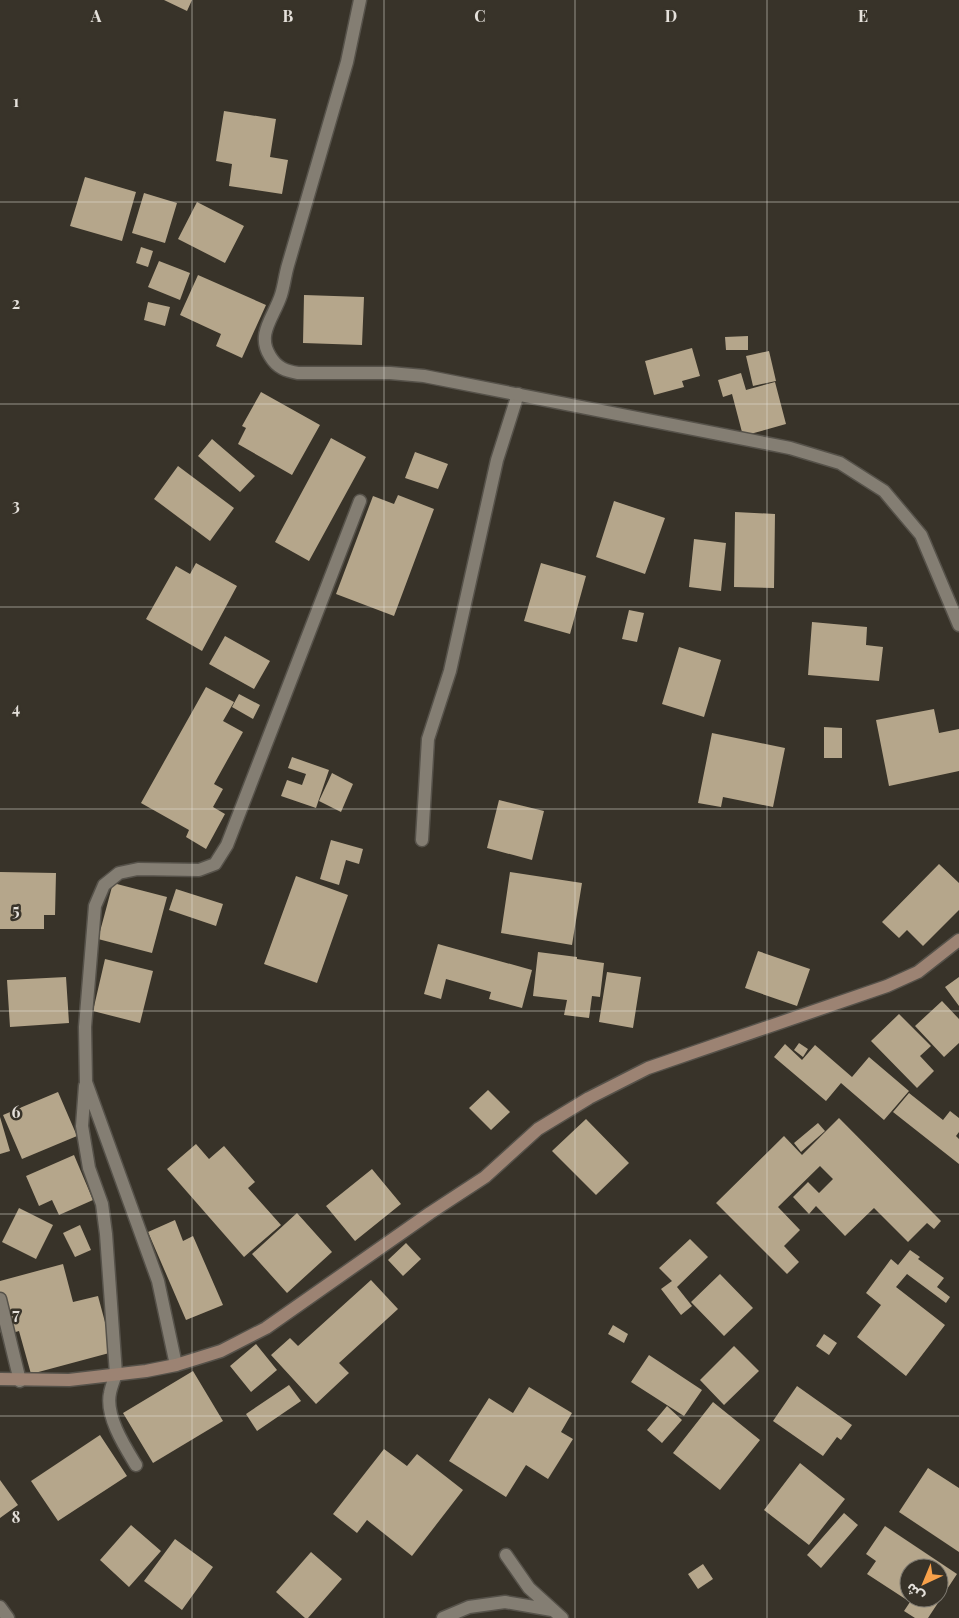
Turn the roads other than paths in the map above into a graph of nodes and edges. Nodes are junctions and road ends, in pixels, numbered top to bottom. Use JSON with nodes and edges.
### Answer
{"nodes":[{"id":1,"x":360,"y":0,"type":"edge"},
{"id":2,"x":518,"y":394,"type":"junction"},
{"id":3,"x":360,"y":501,"type":"dead end"},
{"id":4,"x":959,"y":625,"type":"edge"},
{"id":5,"x":422,"y":840,"type":"dead end"},
{"id":6,"x":959,"y":940,"type":"edge"},
{"id":7,"x":86,"y":1082,"type":"junction"},
{"id":8,"x":0,"y":1299,"type":"edge"},
{"id":9,"x":176,"y":1364,"type":"junction"},
{"id":10,"x":116,"y":1374,"type":"junction"},
{"id":11,"x":0,"y":1380,"type":"edge"},
{"id":12,"x":20,"y":1381,"type":"junction"},
{"id":13,"x":136,"y":1466,"type":"dead end"},
{"id":14,"x":506,"y":1555,"type":"dead end"},
{"id":15,"x":0,"y":1607,"type":"edge"},
{"id":16,"x":557,"y":1614,"type":"edge"},
{"id":17,"x":8,"y":1618,"type":"edge"},
{"id":18,"x":443,"y":1618,"type":"edge"}],
"edges":[{"from":1,"to":2,"type":"street"},
{"from":2,"to":4,"type":"street"},
{"from":2,"to":5,"type":"street"},
{"from":3,"to":7,"type":"street"},
{"from":6,"to":9,"type":"street"},
{"from":7,"to":9,"type":"street"},
{"from":7,"to":10,"type":"street"},
{"from":8,"to":12,"type":"street"},
{"from":9,"to":10,"type":"street"},
{"from":10,"to":12,"type":"street"},
{"from":10,"to":13,"type":"street"},
{"from":11,"to":12,"type":"street"},
{"from":14,"to":16,"type":"street"},
{"from":15,"to":17,"type":"street"},
{"from":16,"to":18,"type":"street"}]}
